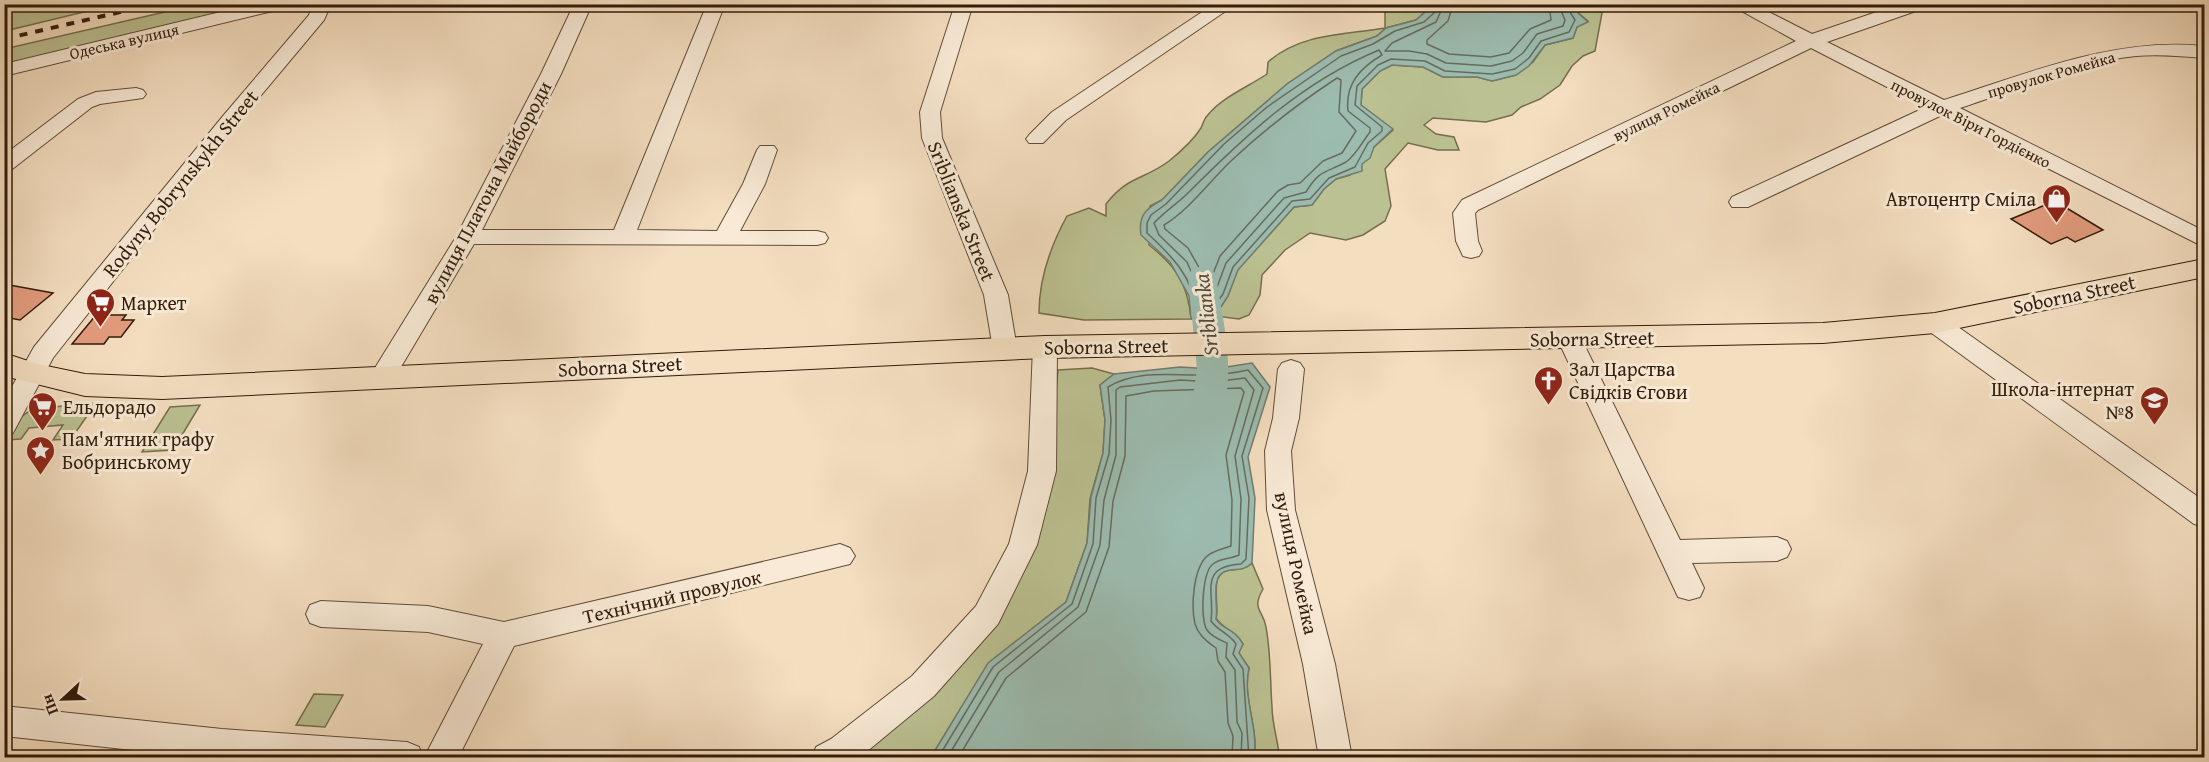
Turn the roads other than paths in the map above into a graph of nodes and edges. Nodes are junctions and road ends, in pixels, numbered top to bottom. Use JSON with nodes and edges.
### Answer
{"nodes":[{"id":1,"x":279,"y":4,"type":"edge"},
{"id":2,"x":583,"y":4,"type":"edge"},
{"id":3,"x":716,"y":4,"type":"edge"},
{"id":4,"x":964,"y":4,"type":"edge"},
{"id":5,"x":1227,"y":4,"type":"edge"},
{"id":6,"x":1738,"y":4,"type":"edge"},
{"id":7,"x":318,"y":7,"type":"edge"},
{"id":8,"x":1910,"y":7,"type":"dead end"},
{"id":9,"x":1811,"y":41,"type":"junction"},
{"id":10,"x":2205,"y":54,"type":"edge"},
{"id":11,"x":4,"y":70,"type":"edge"},
{"id":12,"x":136,"y":94,"type":"dead end"},
{"id":13,"x":1941,"y":108,"type":"junction"},
{"id":14,"x":1036,"y":139,"type":"dead end"},
{"id":15,"x":767,"y":150,"type":"dead end"},
{"id":16,"x":4,"y":166,"type":"edge"},
{"id":17,"x":1740,"y":202,"type":"dead end"},
{"id":18,"x":467,"y":237,"type":"junction"},
{"id":19,"x":623,"y":237,"type":"junction"},
{"id":20,"x":725,"y":237,"type":"junction"},
{"id":21,"x":817,"y":238,"type":"dead end"},
{"id":22,"x":2205,"y":240,"type":"edge"},
{"id":23,"x":1471,"y":251,"type":"dead end"},
{"id":24,"x":2205,"y":268,"type":"edge"},
{"id":25,"x":1935,"y":323,"type":"junction"},
{"id":26,"x":1569,"y":338,"type":"junction"},
{"id":27,"x":1045,"y":347,"type":"junction"},
{"id":28,"x":1005,"y":349,"type":"junction"},
{"id":29,"x":19,"y":369,"type":"edge"},
{"id":30,"x":1291,"y":369,"type":"dead end"},
{"id":31,"x":383,"y":376,"type":"junction"},
{"id":32,"x":4,"y":426,"type":"edge"},
{"id":33,"x":2205,"y":516,"type":"edge"},
{"id":34,"x":1777,"y":549,"type":"dead end"},
{"id":35,"x":1672,"y":552,"type":"junction"},
{"id":36,"x":840,"y":556,"type":"dead end"},
{"id":37,"x":1689,"y":588,"type":"dead end"},
{"id":38,"x":321,"y":614,"type":"dead end"},
{"id":39,"x":504,"y":635,"type":"junction"},
{"id":40,"x":4,"y":721,"type":"edge"},
{"id":41,"x":218,"y":751,"type":"edge"},
{"id":42,"x":407,"y":758,"type":"edge"},
{"id":43,"x":440,"y":758,"type":"edge"},
{"id":44,"x":828,"y":758,"type":"edge"},
{"id":45,"x":1336,"y":758,"type":"edge"}],
"edges":[{"from":1,"to":11,"type":"street","name":"Одеська вулиця"},
{"from":2,"to":18,"type":"street","name":"вулиця Платона Майбороди"},
{"from":3,"to":19,"type":"street"},
{"from":4,"to":28,"type":"street","name":"Sriblianska Street"},
{"from":5,"to":14,"type":"street"},
{"from":6,"to":9,"type":"street","name":"провулок Віри Гордієнко"},
{"from":7,"to":29,"type":"street","name":"Rodyny Bobrynskykh Street"},
{"from":8,"to":9,"type":"street","name":"вулиця Ромейка"},
{"from":9,"to":13,"type":"street","name":"провулок Віри Гордієнко"},
{"from":9,"to":23,"type":"street","name":"вулиця Ромейка"},
{"from":10,"to":13,"type":"street","name":"провулок Ромейка"},
{"from":12,"to":16,"type":"street"},
{"from":13,"to":17,"type":"street","name":"провулок Ромейка"},
{"from":13,"to":22,"type":"street","name":"провулок Віри Гордієнко"},
{"from":15,"to":20,"type":"street"},
{"from":18,"to":19,"type":"street"},
{"from":18,"to":31,"type":"street","name":"вулиця Платона Майбороди"},
{"from":19,"to":20,"type":"street"},
{"from":20,"to":21,"type":"street"},
{"from":24,"to":25,"type":"main road","name":"Soborna Street"},
{"from":25,"to":26,"type":"main road","name":"Soborna Street"},
{"from":25,"to":33,"type":"street"},
{"from":26,"to":27,"type":"main road","name":"Soborna Street"},
{"from":26,"to":35,"type":"street"},
{"from":27,"to":28,"type":"main road","name":"Soborna Street"},
{"from":27,"to":44,"type":"street"},
{"from":28,"to":31,"type":"main road","name":"Soborna Street"},
{"from":29,"to":31,"type":"main road","name":"Soborna Street"},
{"from":29,"to":32,"type":"street","name":"Rodyny Bobrynskykh Street"},
{"from":30,"to":45,"type":"street","name":"вулиця Ромейка"},
{"from":34,"to":35,"type":"street"},
{"from":35,"to":37,"type":"street"},
{"from":36,"to":39,"type":"street","name":"Технічний провулок"},
{"from":38,"to":39,"type":"street","name":"Технічний провулок"},
{"from":39,"to":43,"type":"street"},
{"from":40,"to":41,"type":"street"},
{"from":41,"to":42,"type":"street"}]}
